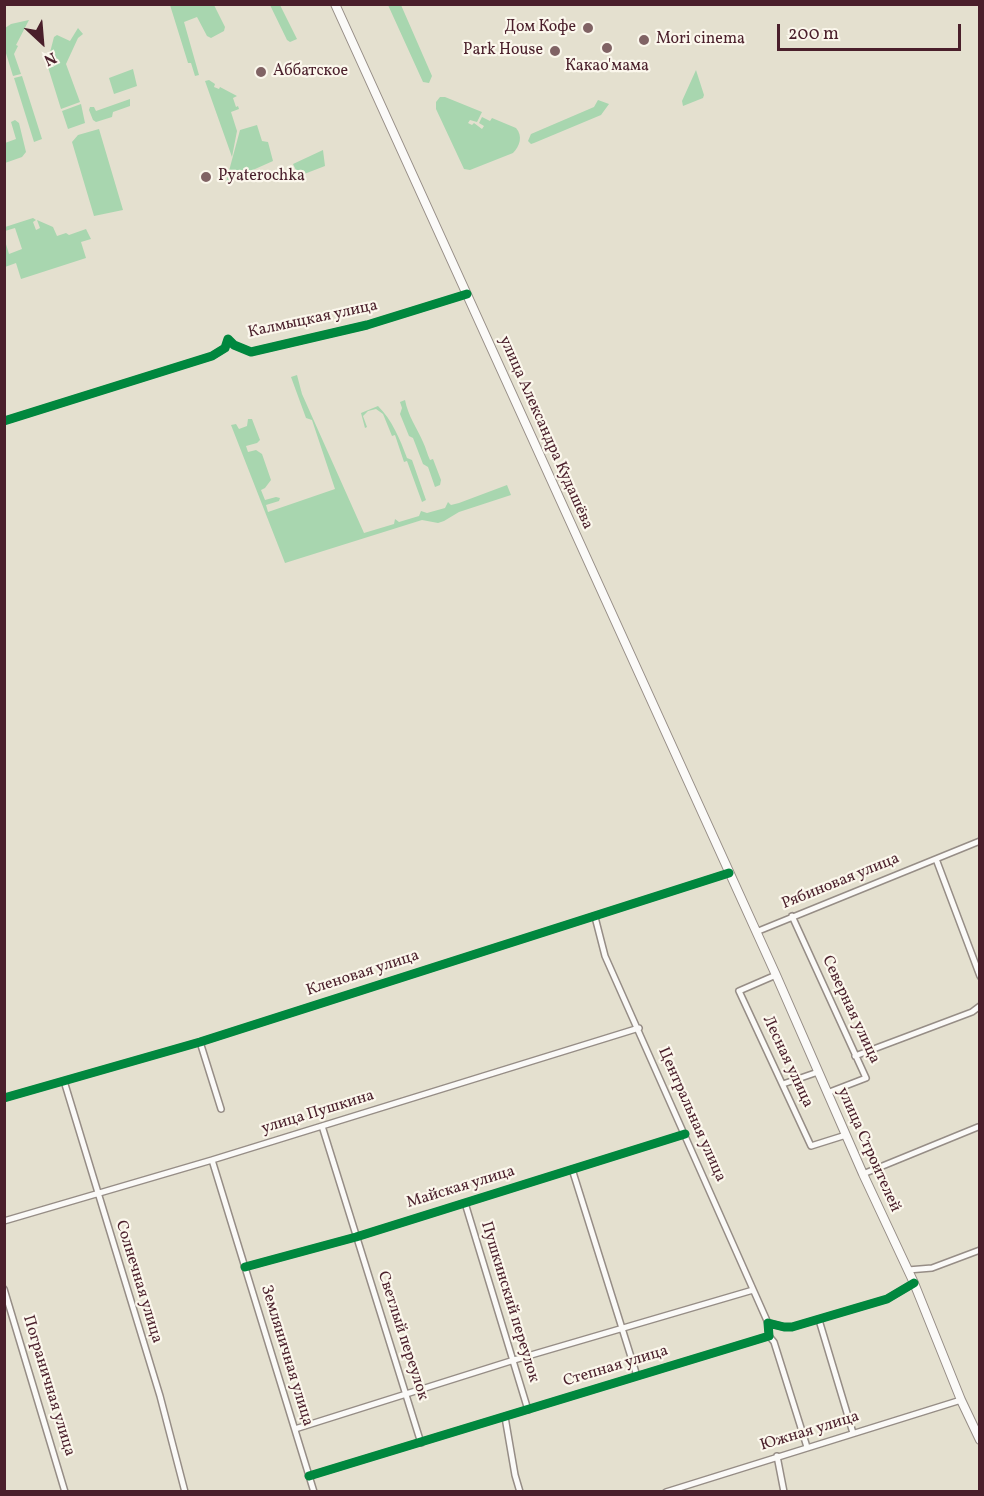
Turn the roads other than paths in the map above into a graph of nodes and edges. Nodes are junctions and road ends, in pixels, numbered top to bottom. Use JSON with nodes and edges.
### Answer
{"nodes":[{"id":1,"x":335,"y":4,"type":"edge"},
{"id":2,"x":467,"y":294,"type":"junction"},
{"id":3,"x":4,"y":421,"type":"edge"},
{"id":4,"x":980,"y":841,"type":"edge"},
{"id":5,"x":936,"y":859,"type":"junction"},
{"id":6,"x":729,"y":873,"type":"junction"},
{"id":7,"x":792,"y":916,"type":"junction"},
{"id":8,"x":595,"y":917,"type":"junction"},
{"id":9,"x":756,"y":932,"type":"junction"},
{"id":10,"x":776,"y":975,"type":"junction"},
{"id":11,"x":980,"y":975,"type":"edge"},
{"id":12,"x":980,"y":1006,"type":"edge"},
{"id":13,"x":639,"y":1028,"type":"junction"},
{"id":14,"x":200,"y":1042,"type":"junction"},
{"id":15,"x":855,"y":1056,"type":"junction"},
{"id":16,"x":818,"y":1072,"type":"junction"},
{"id":17,"x":64,"y":1081,"type":"junction"},
{"id":18,"x":783,"y":1084,"type":"junction"},
{"id":19,"x":827,"y":1093,"type":"junction"},
{"id":20,"x":4,"y":1098,"type":"edge"},
{"id":21,"x":221,"y":1110,"type":"dead end"},
{"id":22,"x":322,"y":1126,"type":"junction"},
{"id":23,"x":978,"y":1127,"type":"dead end"},
{"id":24,"x":685,"y":1134,"type":"junction"},
{"id":25,"x":846,"y":1135,"type":"junction"},
{"id":26,"x":212,"y":1160,"type":"junction"},
{"id":27,"x":572,"y":1169,"type":"junction"},
{"id":28,"x":863,"y":1174,"type":"junction"},
{"id":29,"x":97,"y":1194,"type":"junction"},
{"id":30,"x":465,"y":1203,"type":"junction"},
{"id":31,"x":4,"y":1221,"type":"edge"},
{"id":32,"x":356,"y":1237,"type":"junction"},
{"id":33,"x":980,"y":1250,"type":"edge"},
{"id":34,"x":245,"y":1267,"type":"junction"},
{"id":35,"x":908,"y":1270,"type":"junction"},
{"id":36,"x":914,"y":1283,"type":"junction"},
{"id":37,"x":4,"y":1289,"type":"edge"},
{"id":38,"x":753,"y":1290,"type":"junction"},
{"id":39,"x":819,"y":1320,"type":"junction"},
{"id":40,"x":768,"y":1323,"type":"junction"},
{"id":41,"x":621,"y":1329,"type":"junction"},
{"id":42,"x":769,"y":1336,"type":"junction"},
{"id":43,"x":514,"y":1360,"type":"junction"},
{"id":44,"x":637,"y":1376,"type":"junction"},
{"id":45,"x":407,"y":1395,"type":"junction"},
{"id":46,"x":961,"y":1400,"type":"junction"},
{"id":47,"x":528,"y":1410,"type":"junction"},
{"id":48,"x":505,"y":1417,"type":"junction"},
{"id":49,"x":295,"y":1429,"type":"junction"},
{"id":50,"x":853,"y":1433,"type":"junction"},
{"id":51,"x":980,"y":1440,"type":"edge"},
{"id":52,"x":420,"y":1443,"type":"junction"},
{"id":53,"x":807,"y":1447,"type":"junction"},
{"id":54,"x":777,"y":1456,"type":"junction"},
{"id":55,"x":309,"y":1476,"type":"junction"},
{"id":56,"x":65,"y":1491,"type":"edge"},
{"id":57,"x":185,"y":1491,"type":"edge"},
{"id":58,"x":314,"y":1491,"type":"edge"},
{"id":59,"x":520,"y":1491,"type":"edge"},
{"id":60,"x":666,"y":1491,"type":"edge"},
{"id":61,"x":784,"y":1491,"type":"edge"}],
"edges":[{"from":1,"to":2,"type":"main road","name":"улица Александра Кудашёва"},
{"from":2,"to":3,"type":"street","name":"Калмыцкая улица"},
{"from":2,"to":6,"type":"main road","name":"улица Александра Кудашёва"},
{"from":4,"to":5,"type":"street","name":"Рябиновая улица"},
{"from":5,"to":7,"type":"street","name":"Рябиновая улица"},
{"from":5,"to":11,"type":"street"},
{"from":6,"to":8,"type":"street","name":"Кленовая улица"},
{"from":6,"to":9,"type":"main road","name":"улица Строителей"},
{"from":7,"to":9,"type":"street","name":"Рябиновая улица"},
{"from":7,"to":15,"type":"street","name":"Северная улица"},
{"from":8,"to":13,"type":"street","name":"Центральная улица"},
{"from":8,"to":14,"type":"street","name":"Кленовая улица"},
{"from":9,"to":10,"type":"main road","name":"улица Строителей"},
{"from":10,"to":16,"type":"main road","name":"улица Строителей"},
{"from":10,"to":18,"type":"street","name":"Лесная улица"},
{"from":12,"to":15,"type":"street"},
{"from":13,"to":22,"type":"street","name":"улица Пушкина"},
{"from":13,"to":24,"type":"street","name":"Центральная улица"},
{"from":14,"to":17,"type":"street","name":"Кленовая улица"},
{"from":14,"to":21,"type":"street"},
{"from":15,"to":19,"type":"street","name":"Северная улица"},
{"from":16,"to":18,"type":"street"},
{"from":16,"to":19,"type":"main road","name":"улица Строителей"},
{"from":17,"to":20,"type":"street","name":"Кленовая улица"},
{"from":17,"to":29,"type":"street","name":"Солнечная улица"},
{"from":18,"to":25,"type":"street","name":"Лесная улица"},
{"from":19,"to":25,"type":"main road","name":"улица Строителей"},
{"from":22,"to":26,"type":"street","name":"улица Пушкина"},
{"from":22,"to":32,"type":"street","name":"Светлый переулок"},
{"from":23,"to":28,"type":"street"},
{"from":24,"to":27,"type":"street","name":"Майская улица"},
{"from":24,"to":38,"type":"street","name":"Центральная улица"},
{"from":25,"to":28,"type":"main road","name":"улица Строителей"},
{"from":26,"to":29,"type":"street","name":"улица Пушкина"},
{"from":26,"to":34,"type":"street","name":"Земляничная улица"},
{"from":27,"to":30,"type":"street","name":"Майская улица"},
{"from":27,"to":41,"type":"street"},
{"from":28,"to":35,"type":"main road","name":"улица Строителей"},
{"from":29,"to":31,"type":"street","name":"улица Пушкина"},
{"from":29,"to":57,"type":"street","name":"Солнечная улица"},
{"from":30,"to":32,"type":"street","name":"Майская улица"},
{"from":30,"to":43,"type":"street","name":"Пушкинский переулок"},
{"from":32,"to":34,"type":"street","name":"Майская улица"},
{"from":32,"to":45,"type":"street","name":"Светлый переулок"},
{"from":33,"to":35,"type":"street"},
{"from":34,"to":49,"type":"street","name":"Земляничная улица"},
{"from":35,"to":36,"type":"main road","name":"улица Строителей"},
{"from":36,"to":39,"type":"street"},
{"from":36,"to":46,"type":"main road","name":"улица Строителей"},
{"from":37,"to":56,"type":"street","name":"Пограничная улица"},
{"from":38,"to":40,"type":"street","name":"Центральная улица"},
{"from":38,"to":41,"type":"street"},
{"from":39,"to":40,"type":"street"},
{"from":39,"to":50,"type":"street"},
{"from":40,"to":42,"type":"street"},
{"from":41,"to":43,"type":"street"},
{"from":41,"to":44,"type":"street"},
{"from":42,"to":44,"type":"street","name":"Степная улица"},
{"from":42,"to":53,"type":"street"},
{"from":43,"to":45,"type":"street"},
{"from":43,"to":47,"type":"street","name":"Пушкинский переулок"},
{"from":44,"to":47,"type":"street","name":"Степная улица"},
{"from":45,"to":49,"type":"street"},
{"from":45,"to":52,"type":"street","name":"Светлый переулок"},
{"from":46,"to":50,"type":"street","name":"Южная улица"},
{"from":46,"to":51,"type":"main road","name":"улица Строителей"},
{"from":47,"to":48,"type":"street","name":"Степная улица"},
{"from":48,"to":52,"type":"street","name":"Степная улица"},
{"from":48,"to":59,"type":"street"},
{"from":49,"to":55,"type":"street","name":"Земляничная улица"},
{"from":50,"to":53,"type":"street","name":"Южная улица"},
{"from":52,"to":55,"type":"street","name":"Степная улица"},
{"from":53,"to":54,"type":"street","name":"Южная улица"},
{"from":54,"to":60,"type":"street","name":"Южная улица"},
{"from":54,"to":61,"type":"street"},
{"from":55,"to":58,"type":"street","name":"Земляничная улица"}]}
